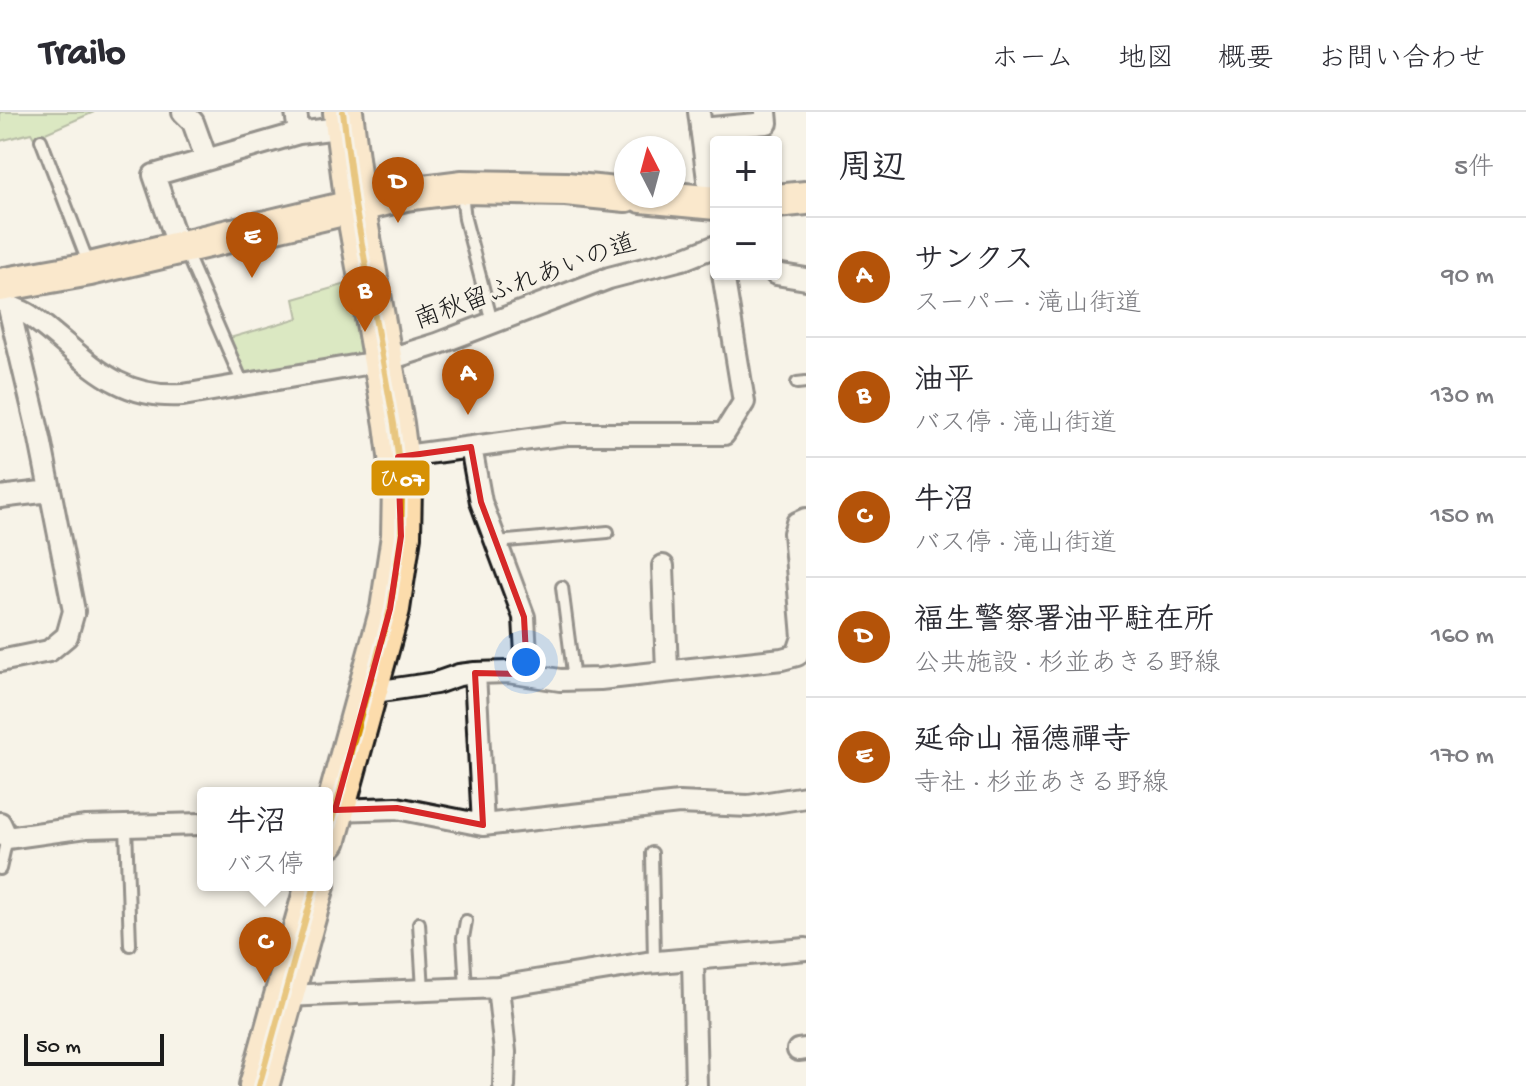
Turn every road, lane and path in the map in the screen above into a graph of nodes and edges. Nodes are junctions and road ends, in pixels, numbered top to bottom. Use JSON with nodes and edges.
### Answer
{"nodes":[{"id":1,"x":183,"y":112,"type":"edge"},
{"id":2,"x":296,"y":112,"type":"edge"},
{"id":3,"x":766,"y":112,"type":"edge"},
{"id":4,"x":344,"y":119,"type":"edge"},
{"id":5,"x":700,"y":120,"type":"edge"},
{"id":6,"x":299,"y":133,"type":"junction"},
{"id":7,"x":41,"y":140,"type":"dead end"},
{"id":8,"x":206,"y":158,"type":"junction"},
{"id":9,"x":710,"y":179,"type":"edge"},
{"id":10,"x":461,"y":187,"type":"junction"},
{"id":11,"x":614,"y":194,"type":"edge"},
{"id":12,"x":686,"y":200,"type":"edge"},
{"id":13,"x":710,"y":202,"type":"edge"},
{"id":14,"x":355,"y":205,"type":"junction"},
{"id":15,"x":181,"y":248,"type":"junction"},
{"id":16,"x":710,"y":248,"type":"edge"},
{"id":17,"x":686,"y":258,"type":"junction"},
{"id":18,"x":710,"y":262,"type":"edge"},
{"id":19,"x":90,"y":269,"type":"junction"},
{"id":20,"x":782,"y":275,"type":"edge"},
{"id":21,"x":806,"y":279,"type":"edge"},
{"id":22,"x":724,"y":280,"type":"edge"},
{"id":23,"x":3,"y":291,"type":"edge"},
{"id":24,"x":492,"y":322,"type":"junction"},
{"id":25,"x":383,"y":361,"type":"junction"},
{"id":26,"x":243,"y":384,"type":"junction"},
{"id":27,"x":471,"y":447,"type":"junction"},
{"id":28,"x":398,"y":457,"type":"junction"},
{"id":29,"x":50,"y":491,"type":"junction"},
{"id":30,"x":0,"y":497,"type":"edge"},
{"id":31,"x":806,"y":519,"type":"edge"},
{"id":32,"x":608,"y":532,"type":"dead end"},
{"id":33,"x":496,"y":542,"type":"junction"},
{"id":34,"x":663,"y":566,"type":"dead end"},
{"id":35,"x":562,"y":587,"type":"dead end"},
{"id":36,"x":0,"y":661,"type":"edge"},
{"id":37,"x":667,"y":671,"type":"junction"},
{"id":38,"x":475,"y":673,"type":"junction"},
{"id":39,"x":527,"y":674,"type":"junction"},
{"id":40,"x":574,"y":680,"type":"junction"},
{"id":41,"x":368,"y":693,"type":"junction"},
{"id":42,"x":806,"y":797,"type":"edge"},
{"id":43,"x":333,"y":812,"type":"edge"},
{"id":44,"x":333,"y":821,"type":"edge"},
{"id":45,"x":197,"y":824,"type":"edge"},
{"id":46,"x":483,"y":825,"type":"junction"},
{"id":47,"x":126,"y":826,"type":"junction"},
{"id":48,"x":4,"y":831,"type":"edge"},
{"id":49,"x":652,"y":853,"type":"dead end"},
{"id":50,"x":0,"y":869,"type":"edge"},
{"id":51,"x":313,"y":891,"type":"edge"},
{"id":52,"x":466,"y":921,"type":"dead end"},
{"id":53,"x":419,"y":923,"type":"dead end"},
{"id":54,"x":130,"y":945,"type":"dead end"},
{"id":55,"x":806,"y":949,"type":"edge"},
{"id":56,"x":693,"y":959,"type":"junction"},
{"id":57,"x":654,"y":962,"type":"junction"},
{"id":58,"x":498,"y":987,"type":"junction"},
{"id":59,"x":466,"y":988,"type":"junction"},
{"id":60,"x":423,"y":990,"type":"junction"},
{"id":61,"x":285,"y":996,"type":"junction"},
{"id":62,"x":260,"y":1086,"type":"edge"},
{"id":63,"x":504,"y":1086,"type":"edge"},
{"id":64,"x":696,"y":1086,"type":"edge"}],
"edges":[{"from":1,"to":8,"type":"street"},
{"from":2,"to":6,"type":"street"},
{"from":3,"to":5,"type":"street"},
{"from":4,"to":6,"type":"street"},
{"from":4,"to":14,"type":"highway"},
{"from":5,"to":9,"type":"street"},
{"from":6,"to":8,"type":"street"},
{"from":7,"to":19,"type":"lane"},
{"from":8,"to":15,"type":"street"},
{"from":10,"to":11,"type":"main road"},
{"from":10,"to":14,"type":"main road"},
{"from":10,"to":24,"type":"lane"},
{"from":12,"to":13,"type":"main road"},
{"from":14,"to":15,"type":"main road"},
{"from":14,"to":25,"type":"highway"},
{"from":15,"to":19,"type":"main road"},
{"from":15,"to":26,"type":"lane"},
{"from":16,"to":17,"type":"street","name":"南秋留ふれあいの道"},
{"from":17,"to":18,"type":"street"},
{"from":17,"to":24,"type":"street","name":"南秋留ふれあいの道"},
{"from":19,"to":23,"type":"main road"},
{"from":20,"to":21,"type":"street"},
{"from":22,"to":27,"type":"street"},
{"from":23,"to":26,"type":"street","name":"南秋留ふれあいの道"},
{"from":23,"to":29,"type":"street"},
{"from":24,"to":25,"type":"street","name":"南秋留ふれあいの道"},
{"from":25,"to":26,"type":"street","name":"南秋留ふれあいの道"},
{"from":25,"to":28,"type":"highway"},
{"from":27,"to":28,"type":"street"},
{"from":27,"to":33,"type":"street"},
{"from":28,"to":41,"type":"highway"},
{"from":29,"to":30,"type":"street"},
{"from":29,"to":36,"type":"street"},
{"from":31,"to":37,"type":"street"},
{"from":32,"to":33,"type":"lane"},
{"from":33,"to":39,"type":"street"},
{"from":34,"to":37,"type":"street"},
{"from":35,"to":40,"type":"lane"},
{"from":37,"to":40,"type":"street"},
{"from":38,"to":39,"type":"street"},
{"from":38,"to":41,"type":"street"},
{"from":38,"to":46,"type":"street"},
{"from":39,"to":40,"type":"street"},
{"from":41,"to":43,"type":"highway"},
{"from":42,"to":46,"type":"street"},
{"from":44,"to":46,"type":"street"},
{"from":45,"to":47,"type":"street"},
{"from":47,"to":48,"type":"street"},
{"from":47,"to":54,"type":"lane"},
{"from":48,"to":50,"type":"lane"},
{"from":49,"to":57,"type":"lane"},
{"from":51,"to":61,"type":"highway"},
{"from":52,"to":59,"type":"lane"},
{"from":53,"to":60,"type":"lane"},
{"from":55,"to":56,"type":"street"},
{"from":56,"to":57,"type":"street"},
{"from":56,"to":64,"type":"street"},
{"from":57,"to":58,"type":"street"},
{"from":58,"to":59,"type":"street"},
{"from":58,"to":63,"type":"street"},
{"from":59,"to":60,"type":"street"},
{"from":60,"to":61,"type":"street"},
{"from":61,"to":62,"type":"highway"}]}
